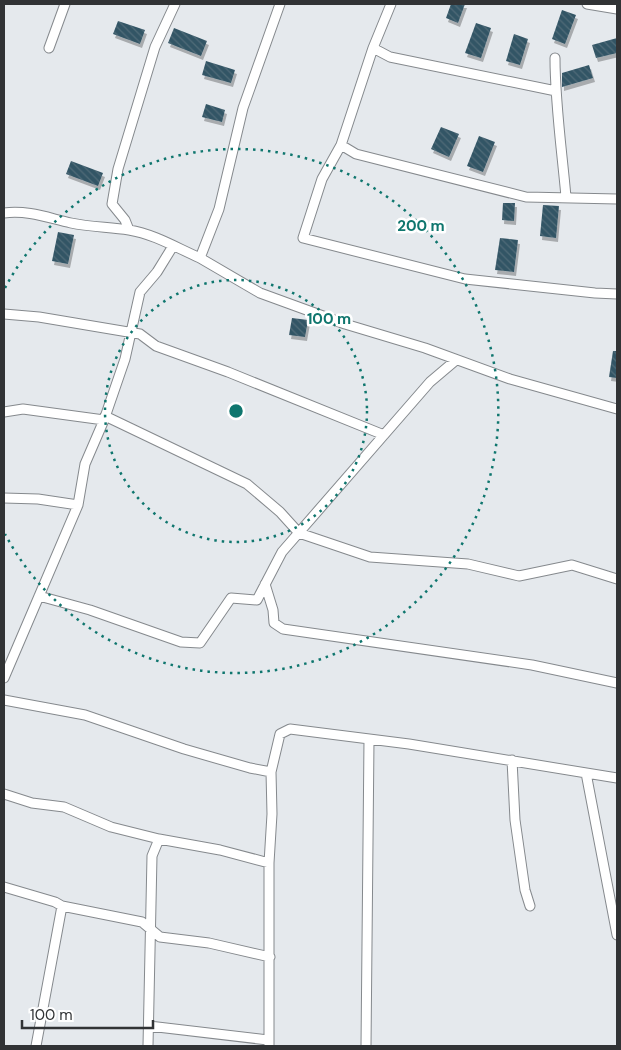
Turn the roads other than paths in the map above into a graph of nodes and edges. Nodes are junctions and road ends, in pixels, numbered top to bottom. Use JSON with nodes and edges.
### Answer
{"nodes":[{"id":1,"x":65,"y":4,"type":"edge"},
{"id":2,"x":175,"y":4,"type":"edge"},
{"id":3,"x":280,"y":4,"type":"edge"},
{"id":4,"x":391,"y":4,"type":"edge"},
{"id":5,"x":587,"y":4,"type":"edge"},
{"id":6,"x":617,"y":9,"type":"edge"},
{"id":7,"x":49,"y":48,"type":"dead end"},
{"id":8,"x":373,"y":48,"type":"junction"},
{"id":9,"x":555,"y":58,"type":"dead end"},
{"id":10,"x":556,"y":91,"type":"junction"},
{"id":11,"x":341,"y":145,"type":"junction"},
{"id":12,"x":566,"y":197,"type":"junction"},
{"id":13,"x":617,"y":198,"type":"edge"},
{"id":14,"x":4,"y":213,"type":"edge"},
{"id":15,"x":129,"y":230,"type":"junction"},
{"id":16,"x":173,"y":246,"type":"junction"},
{"id":17,"x":200,"y":258,"type":"junction"},
{"id":18,"x":617,"y":294,"type":"edge"},
{"id":19,"x":4,"y":314,"type":"edge"},
{"id":20,"x":131,"y":332,"type":"junction"},
{"id":21,"x":456,"y":360,"type":"junction"},
{"id":22,"x":617,"y":409,"type":"edge"},
{"id":23,"x":4,"y":412,"type":"edge"},
{"id":24,"x":104,"y":418,"type":"junction"},
{"id":25,"x":384,"y":435,"type":"junction"},
{"id":26,"x":4,"y":498,"type":"edge"},
{"id":27,"x":78,"y":505,"type":"junction"},
{"id":28,"x":300,"y":533,"type":"junction"},
{"id":29,"x":617,"y":579,"type":"edge"},
{"id":30,"x":265,"y":584,"type":"junction"},
{"id":31,"x":39,"y":596,"type":"junction"},
{"id":32,"x":4,"y":678,"type":"edge"},
{"id":33,"x":617,"y":683,"type":"edge"},
{"id":34,"x":4,"y":700,"type":"edge"},
{"id":35,"x":369,"y":740,"type":"junction"},
{"id":36,"x":512,"y":760,"type":"junction"},
{"id":37,"x":271,"y":772,"type":"junction"},
{"id":38,"x":586,"y":773,"type":"junction"},
{"id":39,"x":617,"y":778,"type":"edge"},
{"id":40,"x":4,"y":794,"type":"edge"},
{"id":41,"x":159,"y":839,"type":"junction"},
{"id":42,"x":269,"y":863,"type":"junction"},
{"id":43,"x":4,"y":887,"type":"edge"},
{"id":44,"x":62,"y":906,"type":"junction"},
{"id":45,"x":530,"y":906,"type":"dead end"},
{"id":46,"x":151,"y":931,"type":"junction"},
{"id":47,"x":617,"y":935,"type":"edge"},
{"id":48,"x":270,"y":957,"type":"junction"},
{"id":49,"x":149,"y":1026,"type":"junction"},
{"id":50,"x":268,"y":1043,"type":"edge"},
{"id":51,"x":36,"y":1046,"type":"edge"},
{"id":52,"x":148,"y":1046,"type":"edge"},
{"id":53,"x":366,"y":1046,"type":"edge"}],
"edges":[{"from":1,"to":7,"type":"street"},
{"from":2,"to":15,"type":"street"},
{"from":3,"to":17,"type":"street"},
{"from":4,"to":8,"type":"street"},
{"from":5,"to":6,"type":"street"},
{"from":8,"to":10,"type":"street"},
{"from":8,"to":11,"type":"street"},
{"from":9,"to":10,"type":"street"},
{"from":10,"to":12,"type":"street"},
{"from":11,"to":12,"type":"street"},
{"from":11,"to":18,"type":"street"},
{"from":12,"to":13,"type":"street"},
{"from":14,"to":15,"type":"street"},
{"from":15,"to":16,"type":"street"},
{"from":16,"to":17,"type":"street"},
{"from":16,"to":20,"type":"street"},
{"from":17,"to":21,"type":"street"},
{"from":19,"to":20,"type":"street"},
{"from":20,"to":24,"type":"street"},
{"from":20,"to":25,"type":"street"},
{"from":21,"to":22,"type":"street"},
{"from":21,"to":25,"type":"street"},
{"from":23,"to":24,"type":"street"},
{"from":24,"to":27,"type":"street"},
{"from":24,"to":28,"type":"street"},
{"from":25,"to":28,"type":"street"},
{"from":26,"to":27,"type":"street"},
{"from":27,"to":31,"type":"street"},
{"from":28,"to":29,"type":"street"},
{"from":28,"to":30,"type":"street"},
{"from":30,"to":31,"type":"street"},
{"from":30,"to":33,"type":"street"},
{"from":31,"to":32,"type":"street"},
{"from":34,"to":37,"type":"street"},
{"from":35,"to":36,"type":"street"},
{"from":35,"to":37,"type":"street"},
{"from":35,"to":53,"type":"street"},
{"from":36,"to":38,"type":"street"},
{"from":36,"to":45,"type":"street"},
{"from":37,"to":42,"type":"street"},
{"from":38,"to":39,"type":"street"},
{"from":38,"to":47,"type":"street"},
{"from":40,"to":41,"type":"street"},
{"from":41,"to":42,"type":"street"},
{"from":41,"to":46,"type":"street"},
{"from":42,"to":48,"type":"street"},
{"from":43,"to":44,"type":"street"},
{"from":44,"to":46,"type":"street"},
{"from":44,"to":51,"type":"street"},
{"from":46,"to":48,"type":"street"},
{"from":46,"to":49,"type":"street"},
{"from":48,"to":50,"type":"street"},
{"from":49,"to":50,"type":"street"},
{"from":49,"to":52,"type":"street"}]}
